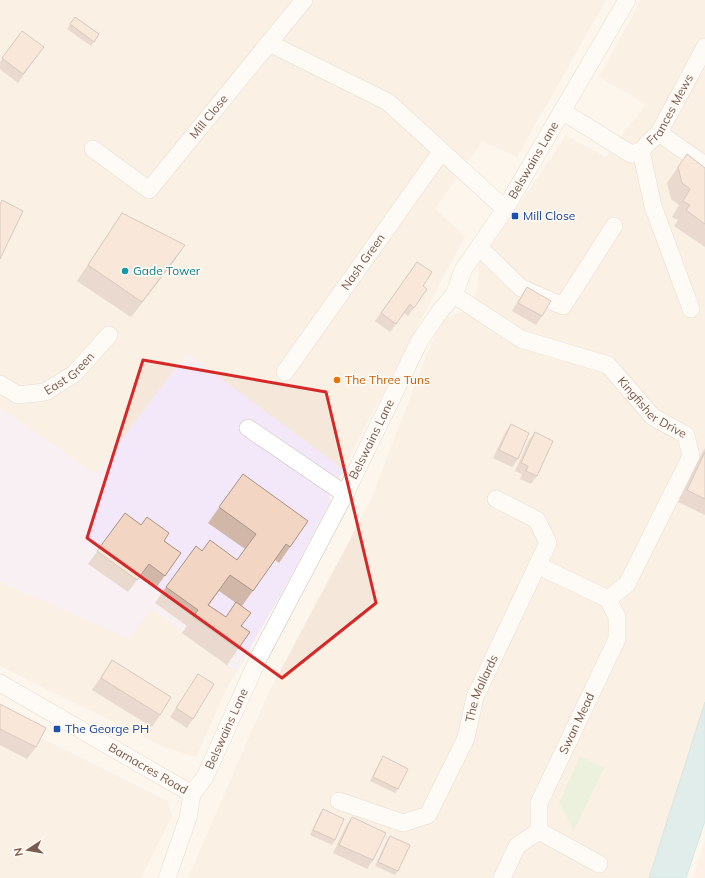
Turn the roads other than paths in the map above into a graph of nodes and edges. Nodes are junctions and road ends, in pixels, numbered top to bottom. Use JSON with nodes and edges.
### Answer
{"nodes":[{"id":1,"x":304,"y":0,"type":"edge"},
{"id":2,"x":627,"y":0,"type":"edge"},
{"id":3,"x":269,"y":43,"type":"junction"},
{"id":4,"x":704,"y":51,"type":"edge"},
{"id":5,"x":562,"y":111,"type":"junction"},
{"id":6,"x":659,"y":133,"type":"junction"},
{"id":7,"x":93,"y":149,"type":"dead end"},
{"id":8,"x":641,"y":151,"type":"junction"},
{"id":9,"x":441,"y":152,"type":"junction"},
{"id":10,"x":705,"y":165,"type":"edge"},
{"id":11,"x":505,"y":209,"type":"junction"},
{"id":12,"x":614,"y":226,"type":"dead end"},
{"id":13,"x":479,"y":247,"type":"junction"},
{"id":14,"x":454,"y":295,"type":"junction"},
{"id":15,"x":691,"y":309,"type":"dead end"},
{"id":16,"x":109,"y":335,"type":"dead end"},
{"id":17,"x":285,"y":372,"type":"dead end"},
{"id":18,"x":0,"y":384,"type":"edge"},
{"id":19,"x":248,"y":428,"type":"dead end"},
{"id":20,"x":345,"y":494,"type":"junction"},
{"id":21,"x":496,"y":499,"type":"dead end"},
{"id":22,"x":537,"y":565,"type":"junction"},
{"id":23,"x":608,"y":598,"type":"junction"},
{"id":24,"x":0,"y":683,"type":"edge"},
{"id":25,"x":192,"y":794,"type":"junction"},
{"id":26,"x":339,"y":801,"type":"dead end"},
{"id":27,"x":539,"y":831,"type":"junction"},
{"id":28,"x":599,"y":864,"type":"dead end"},
{"id":29,"x":167,"y":878,"type":"edge"},
{"id":30,"x":502,"y":878,"type":"edge"}],
"edges":[{"from":1,"to":3,"type":"street","name":"Mill Close"},
{"from":2,"to":5,"type":"street","name":"Belswains Lane"},
{"from":3,"to":7,"type":"street","name":"Mill Close"},
{"from":3,"to":9,"type":"street"},
{"from":4,"to":6,"type":"street","name":"Frances Mews"},
{"from":5,"to":8,"type":"street","name":"Frances Mews"},
{"from":5,"to":11,"type":"street","name":"Belswains Lane"},
{"from":6,"to":8,"type":"street","name":"Frances Mews"},
{"from":6,"to":10,"type":"street"},
{"from":8,"to":15,"type":"street"},
{"from":9,"to":11,"type":"street"},
{"from":9,"to":17,"type":"street","name":"Nash Green"},
{"from":11,"to":13,"type":"street","name":"Belswains Lane"},
{"from":12,"to":13,"type":"street"},
{"from":13,"to":14,"type":"street","name":"Belswains Lane"},
{"from":14,"to":20,"type":"street","name":"Belswains Lane"},
{"from":14,"to":23,"type":"street","name":"Kingfisher Drive"},
{"from":16,"to":18,"type":"street","name":"East Green"},
{"from":19,"to":20,"type":"street"},
{"from":20,"to":25,"type":"street","name":"Belswains Lane"},
{"from":21,"to":22,"type":"street","name":"The Mallards"},
{"from":22,"to":23,"type":"street"},
{"from":22,"to":26,"type":"street","name":"The Mallards"},
{"from":23,"to":27,"type":"street","name":"Swan Mead"},
{"from":24,"to":25,"type":"street","name":"Barnacres Road"},
{"from":25,"to":29,"type":"street","name":"Belswains Lane"},
{"from":27,"to":28,"type":"street"},
{"from":27,"to":30,"type":"street"}]}
